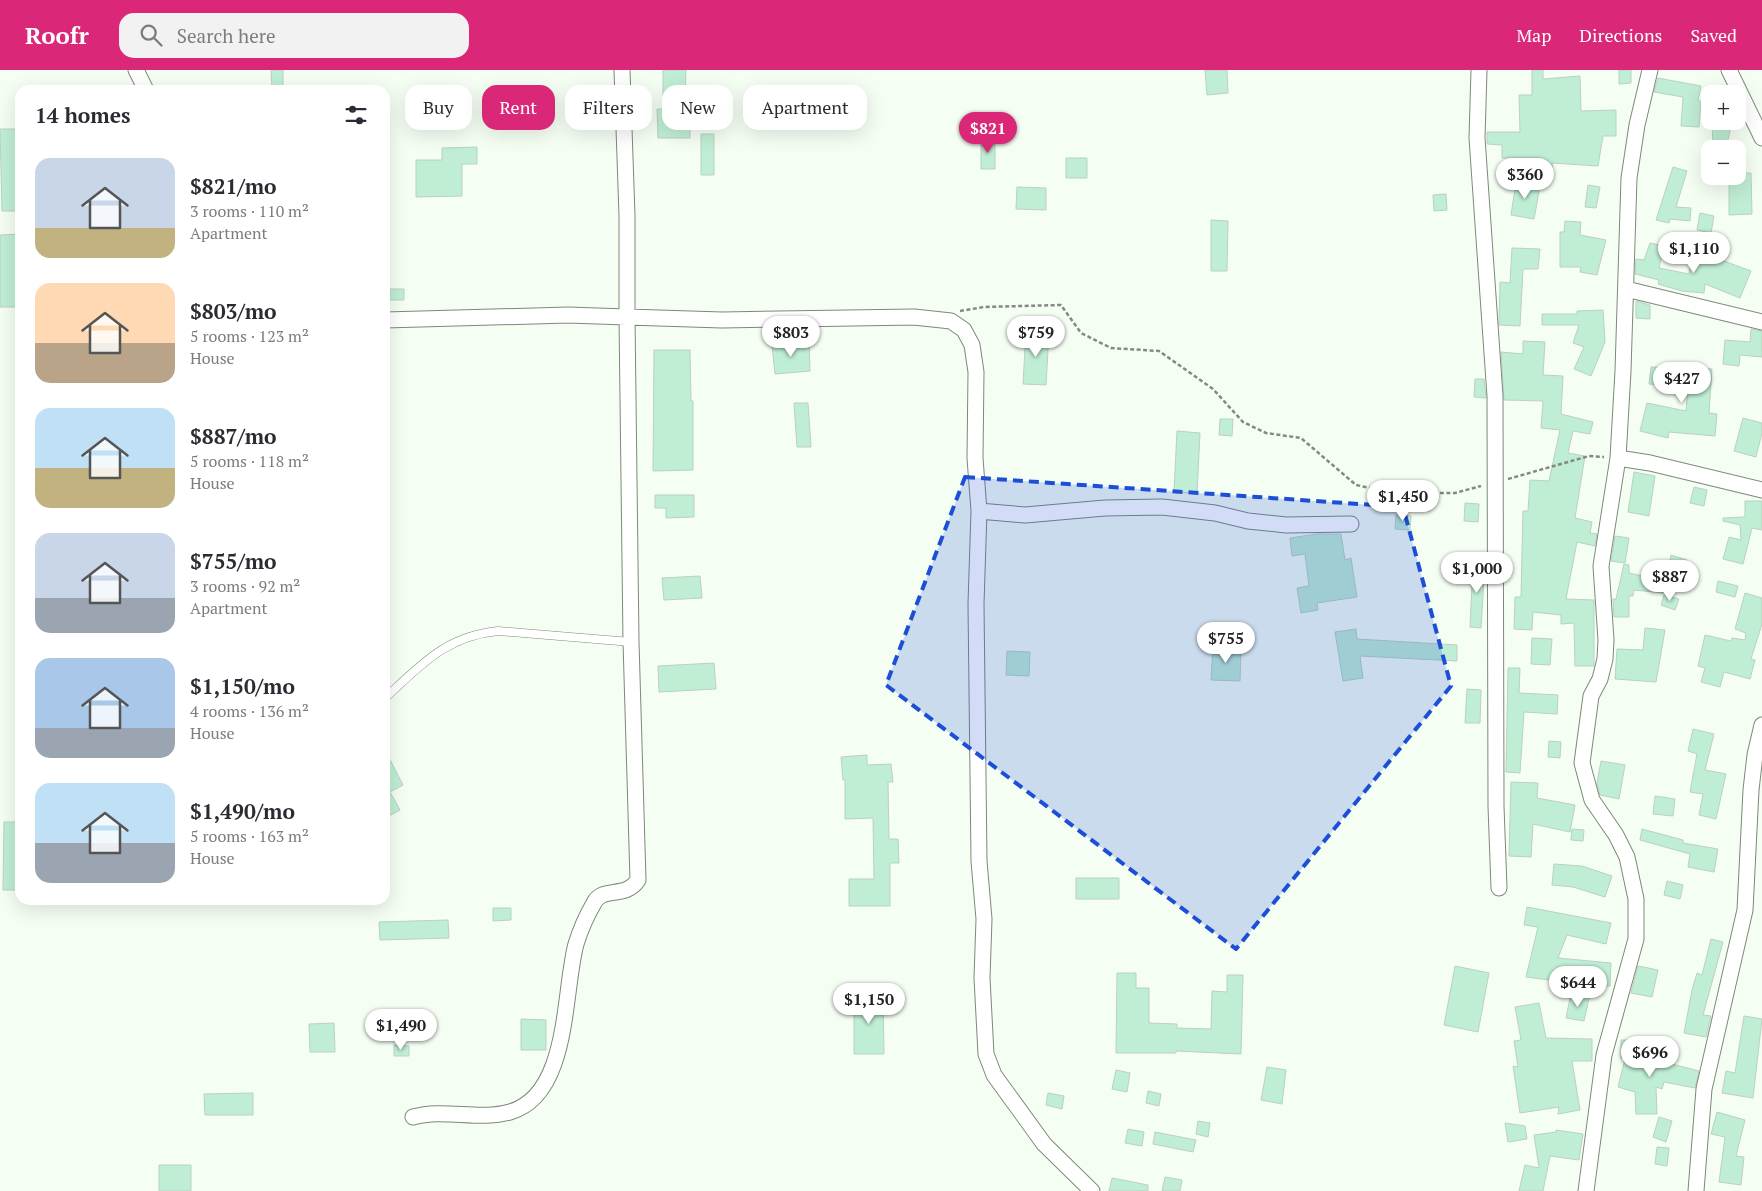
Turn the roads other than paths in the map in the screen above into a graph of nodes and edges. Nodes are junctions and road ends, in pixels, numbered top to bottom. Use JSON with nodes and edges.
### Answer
{"nodes":[{"id":1,"x":136,"y":70,"type":"edge"},
{"id":2,"x":622,"y":70,"type":"edge"},
{"id":3,"x":1479,"y":70,"type":"edge"},
{"id":4,"x":1650,"y":70,"type":"edge"},
{"id":5,"x":1729,"y":70,"type":"edge"},
{"id":6,"x":144,"y":85,"type":"edge"},
{"id":7,"x":1762,"y":138,"type":"edge"},
{"id":8,"x":1626,"y":289,"type":"junction"},
{"id":9,"x":627,"y":317,"type":"junction"},
{"id":10,"x":390,"y":320,"type":"edge"},
{"id":11,"x":1762,"y":322,"type":"edge"},
{"id":12,"x":1618,"y":458,"type":"junction"},
{"id":13,"x":1762,"y":490,"type":"edge"},
{"id":14,"x":978,"y":511,"type":"junction"},
{"id":15,"x":1351,"y":524,"type":"dead end"},
{"id":16,"x":631,"y":642,"type":"junction"},
{"id":17,"x":390,"y":693,"type":"edge"},
{"id":18,"x":1762,"y":725,"type":"edge"},
{"id":19,"x":1499,"y":888,"type":"dead end"},
{"id":20,"x":413,"y":1117,"type":"dead end"},
{"id":21,"x":1092,"y":1191,"type":"edge"},
{"id":22,"x":1586,"y":1191,"type":"edge"},
{"id":23,"x":1696,"y":1191,"type":"edge"}],
"edges":[{"from":1,"to":6,"type":"street"},
{"from":2,"to":9,"type":"street"},
{"from":3,"to":19,"type":"street"},
{"from":4,"to":8,"type":"street"},
{"from":5,"to":7,"type":"street"},
{"from":8,"to":11,"type":"street"},
{"from":8,"to":12,"type":"street"},
{"from":9,"to":10,"type":"street"},
{"from":9,"to":14,"type":"street"},
{"from":9,"to":16,"type":"street"},
{"from":12,"to":13,"type":"street"},
{"from":12,"to":22,"type":"street"},
{"from":14,"to":15,"type":"street"},
{"from":14,"to":21,"type":"street"},
{"from":16,"to":17,"type":"lane"},
{"from":16,"to":20,"type":"street"},
{"from":18,"to":23,"type":"street"}]}
